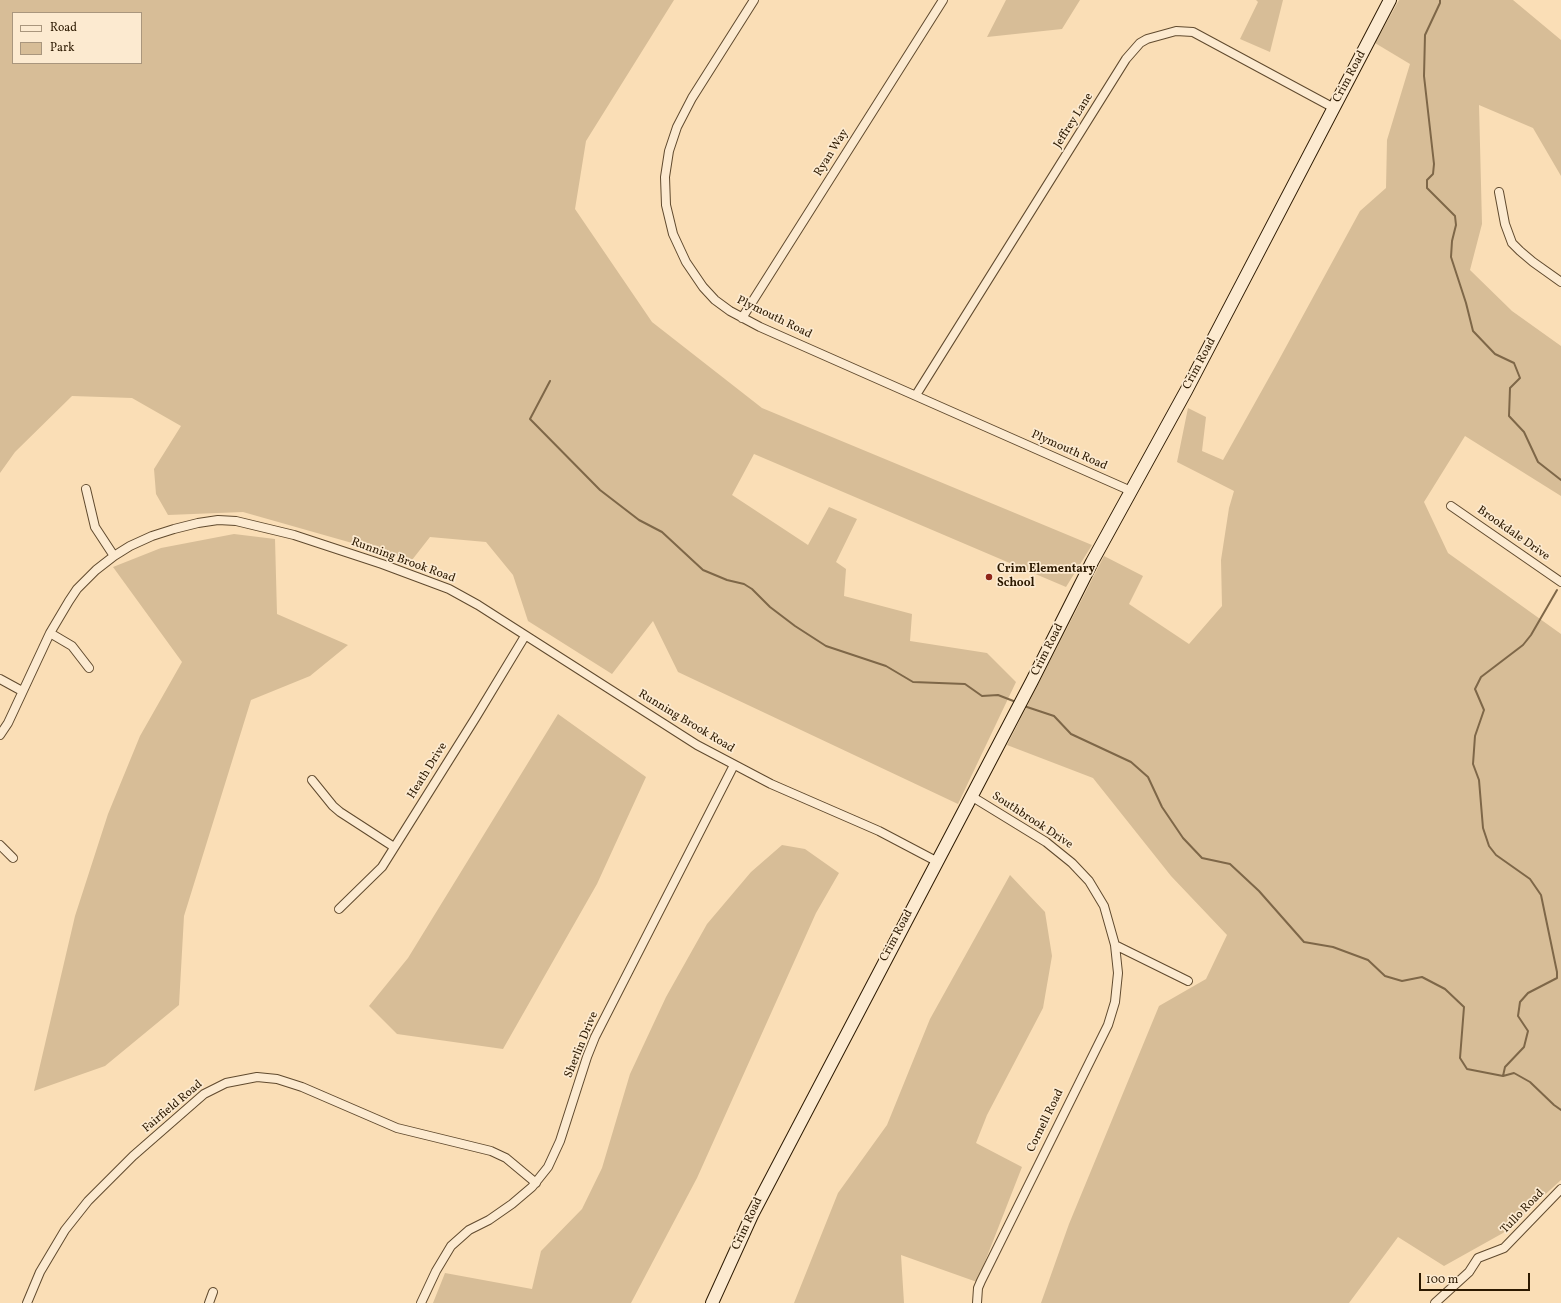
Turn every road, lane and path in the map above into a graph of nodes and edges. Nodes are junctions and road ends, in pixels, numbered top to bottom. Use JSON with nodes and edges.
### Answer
{"nodes":[{"id":1,"x":754,"y":0,"type":"edge"},
{"id":2,"x":943,"y":0,"type":"edge"},
{"id":3,"x":1390,"y":0,"type":"edge"},
{"id":4,"x":1334,"y":108,"type":"junction"},
{"id":5,"x":1499,"y":192,"type":"dead end"},
{"id":6,"x":1561,"y":282,"type":"edge"},
{"id":7,"x":742,"y":318,"type":"junction"},
{"id":8,"x":916,"y":395,"type":"junction"},
{"id":9,"x":86,"y":489,"type":"dead end"},
{"id":10,"x":1131,"y":491,"type":"junction"},
{"id":11,"x":1451,"y":506,"type":"dead end"},
{"id":12,"x":114,"y":556,"type":"junction"},
{"id":13,"x":1561,"y":582,"type":"edge"},
{"id":14,"x":50,"y":633,"type":"junction"},
{"id":15,"x":525,"y":636,"type":"junction"},
{"id":16,"x":88,"y":668,"type":"dead end"},
{"id":17,"x":0,"y":679,"type":"edge"},
{"id":18,"x":22,"y":691,"type":"junction"},
{"id":19,"x":0,"y":735,"type":"edge"},
{"id":20,"x":734,"y":765,"type":"junction"},
{"id":21,"x":312,"y":780,"type":"dead end"},
{"id":22,"x":971,"y":796,"type":"junction"},
{"id":23,"x":0,"y":845,"type":"edge"},
{"id":24,"x":394,"y":847,"type":"junction"},
{"id":25,"x":13,"y":858,"type":"dead end"},
{"id":26,"x":936,"y":861,"type":"junction"},
{"id":27,"x":339,"y":909,"type":"dead end"},
{"id":28,"x":1115,"y":945,"type":"junction"},
{"id":29,"x":1188,"y":981,"type":"dead end"},
{"id":30,"x":536,"y":1183,"type":"junction"},
{"id":31,"x":1561,"y":1189,"type":"edge"},
{"id":32,"x":213,"y":1292,"type":"dead end"},
{"id":33,"x":27,"y":1303,"type":"edge"},
{"id":34,"x":209,"y":1303,"type":"edge"},
{"id":35,"x":421,"y":1303,"type":"edge"},
{"id":36,"x":712,"y":1303,"type":"edge"},
{"id":37,"x":977,"y":1303,"type":"edge"},
{"id":38,"x":1435,"y":1303,"type":"edge"}],
"edges":[{"from":1,"to":7,"type":"street","name":"Plymouth Road"},
{"from":2,"to":7,"type":"street","name":"Ryan Way"},
{"from":3,"to":4,"type":"street","name":"Crim Road"},
{"from":4,"to":8,"type":"street","name":"Jeffrey Lane"},
{"from":4,"to":10,"type":"street","name":"Crim Road"},
{"from":5,"to":6,"type":"street"},
{"from":7,"to":8,"type":"street","name":"Plymouth Road"},
{"from":8,"to":10,"type":"street","name":"Plymouth Road"},
{"from":9,"to":12,"type":"street"},
{"from":10,"to":22,"type":"street","name":"Crim Road"},
{"from":11,"to":13,"type":"street","name":"Brookdale Drive"},
{"from":12,"to":14,"type":"street","name":"Running Brook Road"},
{"from":12,"to":15,"type":"street","name":"Running Brook Road"},
{"from":14,"to":16,"type":"street"},
{"from":14,"to":18,"type":"street","name":"Running Brook Road"},
{"from":15,"to":20,"type":"street","name":"Running Brook Road"},
{"from":15,"to":24,"type":"street","name":"Heath Drive"},
{"from":17,"to":18,"type":"street"},
{"from":18,"to":19,"type":"street","name":"Running Brook Road"},
{"from":20,"to":26,"type":"street","name":"Running Brook Road"},
{"from":20,"to":30,"type":"street","name":"Sherlin Drive"},
{"from":21,"to":24,"type":"street"},
{"from":22,"to":26,"type":"street","name":"Crim Road"},
{"from":22,"to":28,"type":"street","name":"Southbrook Drive"},
{"from":23,"to":25,"type":"street"},
{"from":24,"to":27,"type":"street","name":"Heath Drive"},
{"from":26,"to":36,"type":"street","name":"Crim Road"},
{"from":28,"to":29,"type":"street"},
{"from":28,"to":37,"type":"street","name":"Cornell Road"},
{"from":30,"to":33,"type":"street","name":"Fairfield Road"},
{"from":30,"to":35,"type":"street","name":"Sherlin Drive"},
{"from":31,"to":38,"type":"street","name":"Tullo Road"},
{"from":32,"to":34,"type":"street"}]}
